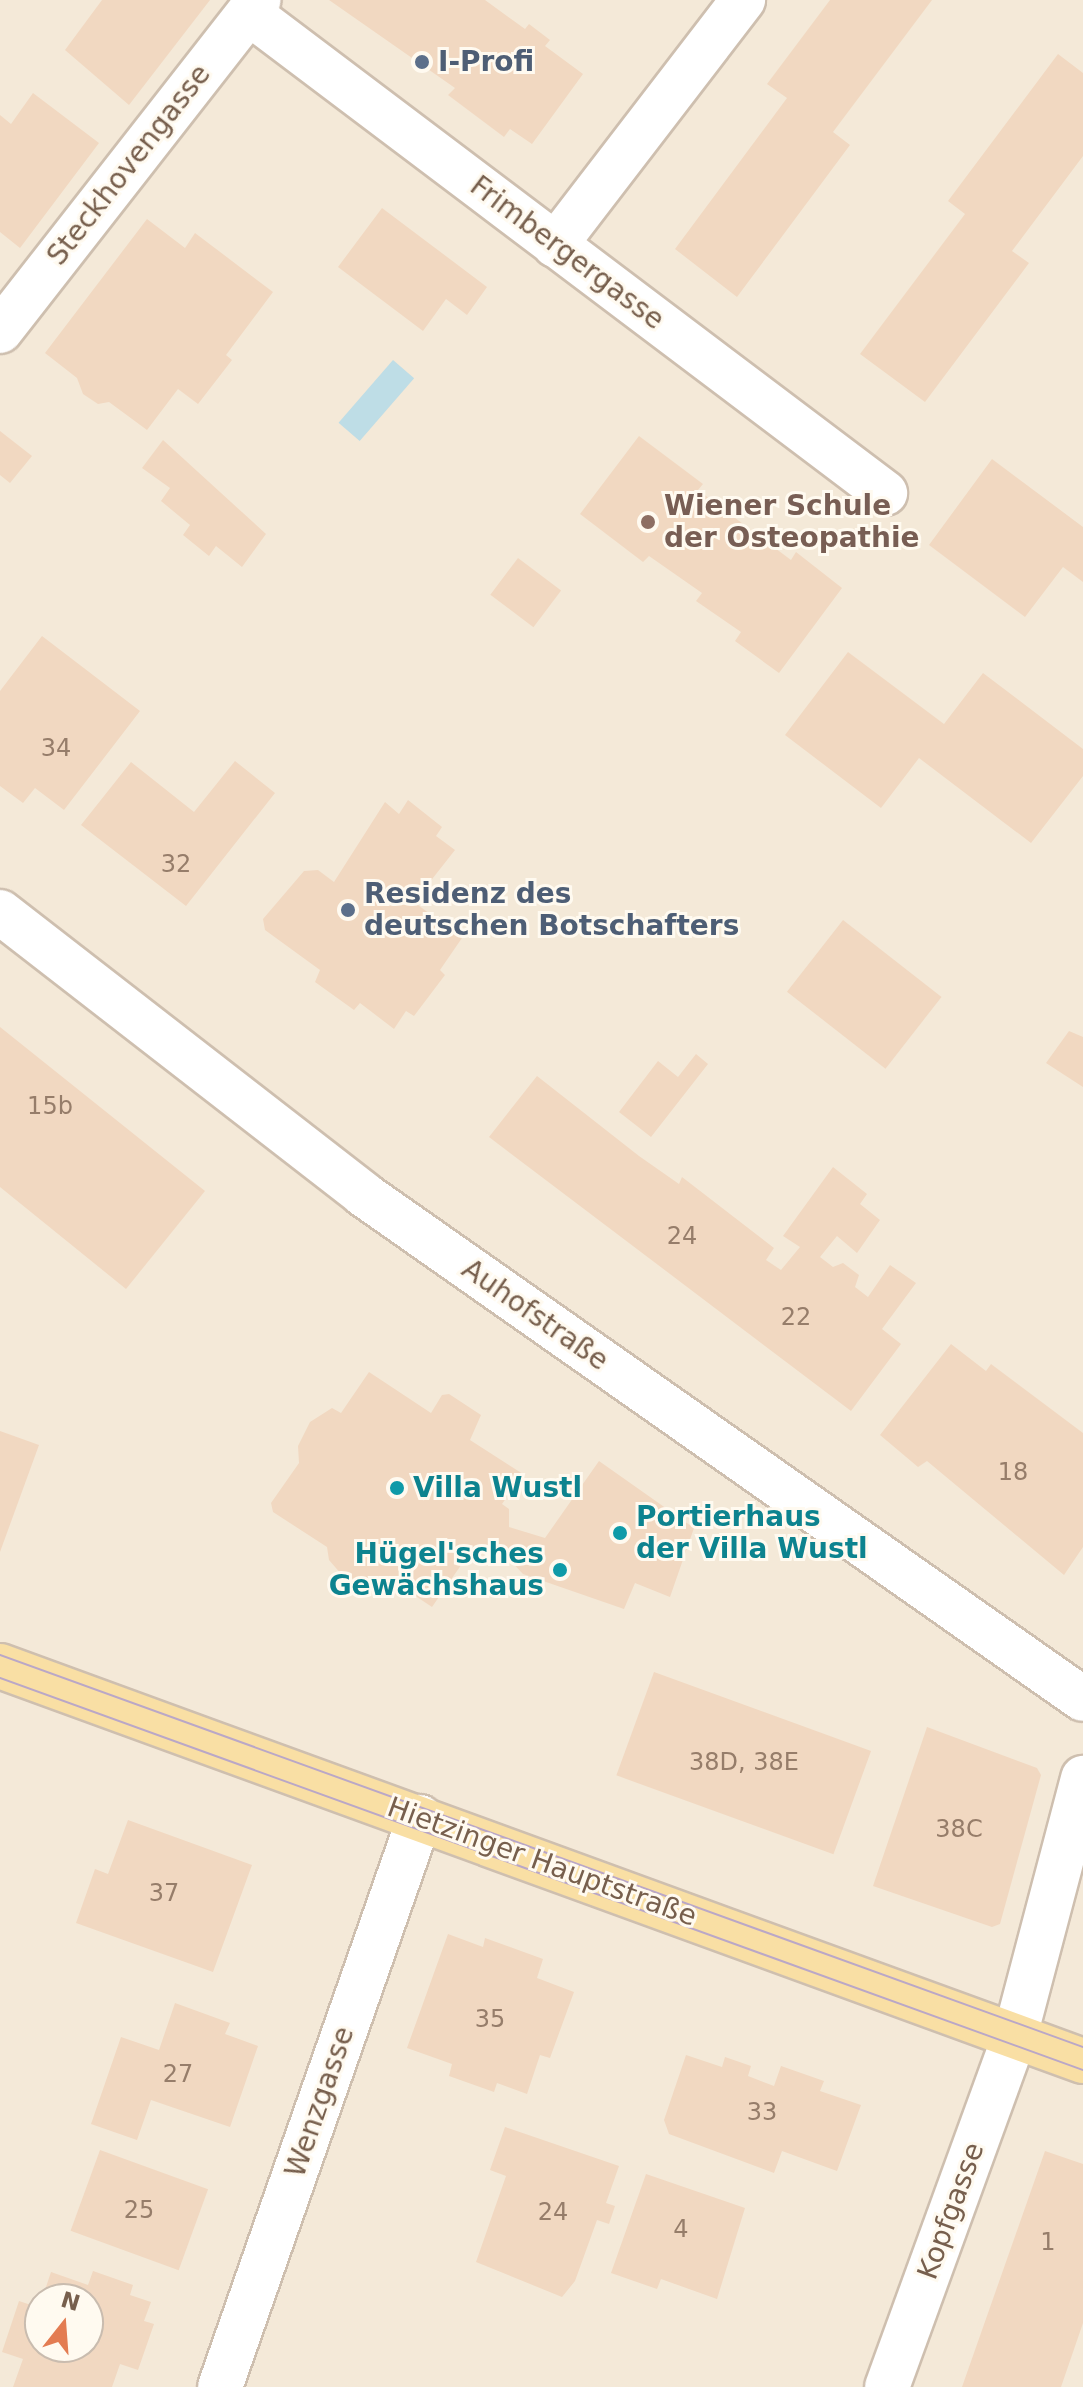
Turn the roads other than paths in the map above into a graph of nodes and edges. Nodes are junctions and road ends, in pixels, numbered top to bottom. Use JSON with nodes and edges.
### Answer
{"nodes":[{"id":1,"x":743,"y":0,"type":"edge"},
{"id":2,"x":254,"y":7,"type":"edge"},
{"id":3,"x":555,"y":245,"type":"junction"},
{"id":4,"x":0,"y":331,"type":"edge"},
{"id":5,"x":885,"y":493,"type":"dead end"},
{"id":6,"x":0,"y":912,"type":"edge"},
{"id":7,"x":0,"y":1666,"type":"edge"},
{"id":8,"x":1083,"y":1699,"type":"edge"},
{"id":9,"x":1083,"y":1778,"type":"edge"},
{"id":10,"x":420,"y":1817,"type":"junction"},
{"id":11,"x":1015,"y":2036,"type":"junction"},
{"id":12,"x":1083,"y":2061,"type":"edge"},
{"id":13,"x":220,"y":2387,"type":"edge"},
{"id":14,"x":887,"y":2387,"type":"edge"}],
"edges":[{"from":1,"to":3,"type":"street"},
{"from":2,"to":3,"type":"street","name":"Frimbergergasse"},
{"from":2,"to":4,"type":"street","name":"Steckhovengasse"},
{"from":3,"to":5,"type":"street","name":"Frimbergergasse"},
{"from":6,"to":8,"type":"street","name":"Auhofstraße"},
{"from":7,"to":10,"type":"main road","name":"Hietzinger Hauptstraße"},
{"from":9,"to":11,"type":"street","name":"Kopfgasse"},
{"from":10,"to":11,"type":"main road","name":"Hietzinger Hauptstraße"},
{"from":10,"to":13,"type":"street","name":"Wenzgasse"},
{"from":11,"to":12,"type":"main road","name":"Hietzinger Hauptstraße"},
{"from":11,"to":14,"type":"street","name":"Kopfgasse"}]}
